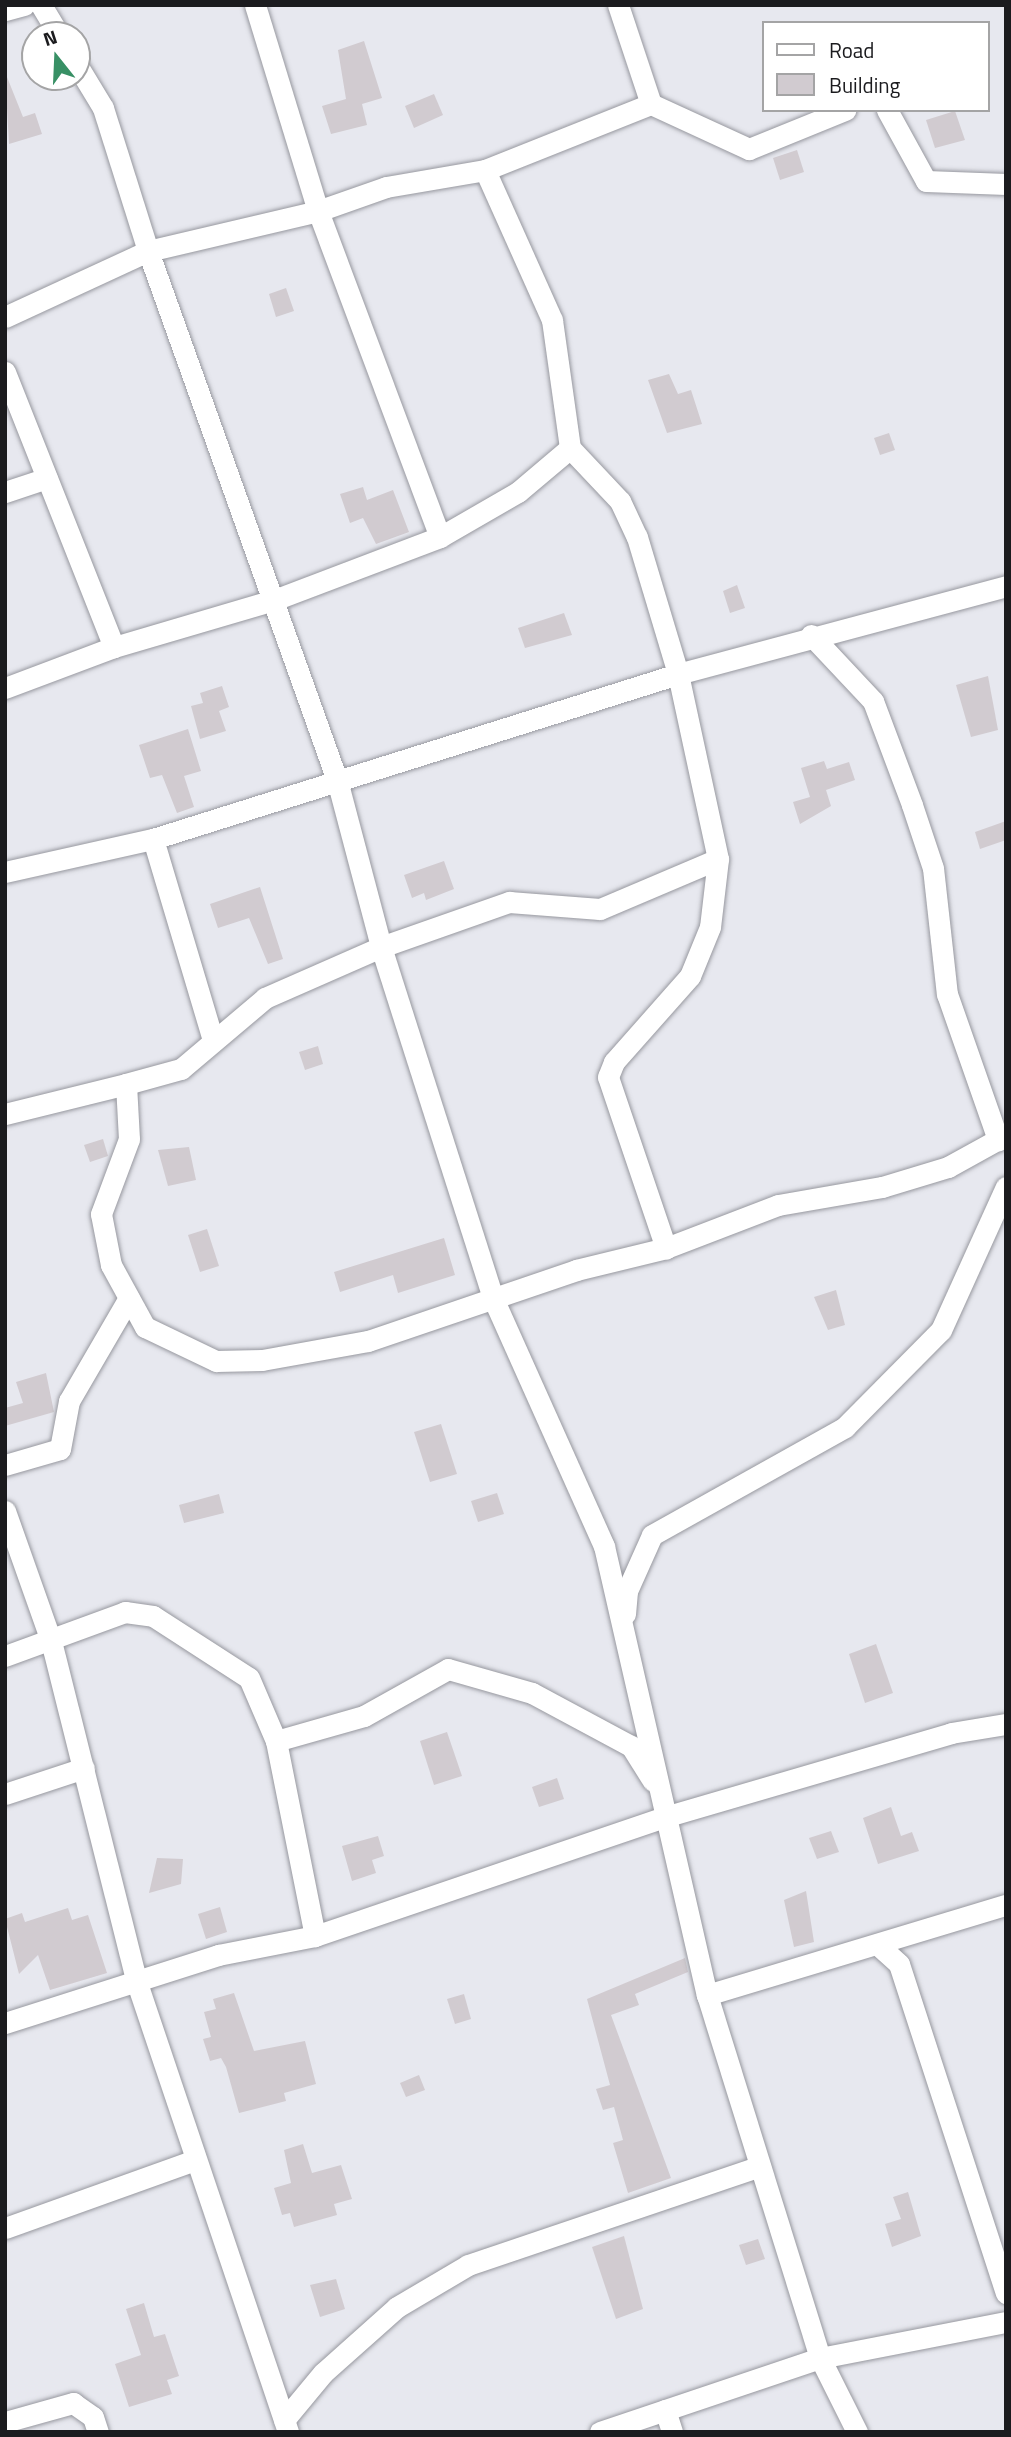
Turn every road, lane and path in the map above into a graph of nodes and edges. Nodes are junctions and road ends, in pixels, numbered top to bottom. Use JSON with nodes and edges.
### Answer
{"nodes":[{"id":1,"x":24,"y":5,"type":"edge"},
{"id":2,"x":41,"y":5,"type":"edge"},
{"id":3,"x":256,"y":5,"type":"edge"},
{"id":4,"x":618,"y":5,"type":"edge"},
{"id":5,"x":5,"y":10,"type":"edge"},
{"id":6,"x":51,"y":21,"type":"edge"},
{"id":7,"x":91,"y":88,"type":"edge"},
{"id":8,"x":651,"y":104,"type":"junction"},
{"id":9,"x":840,"y":112,"type":"edge"},
{"id":10,"x":888,"y":112,"type":"edge"},
{"id":11,"x":485,"y":170,"type":"junction"},
{"id":12,"x":1006,"y":184,"type":"edge"},
{"id":13,"x":318,"y":211,"type":"junction"},
{"id":14,"x":148,"y":251,"type":"junction"},
{"id":15,"x":5,"y":317,"type":"edge"},
{"id":16,"x":5,"y":372,"type":"edge"},
{"id":17,"x":570,"y":448,"type":"junction"},
{"id":18,"x":47,"y":478,"type":"junction"},
{"id":19,"x":5,"y":492,"type":"edge"},
{"id":20,"x":440,"y":537,"type":"junction"},
{"id":21,"x":1006,"y":586,"type":"edge"},
{"id":22,"x":274,"y":600,"type":"junction"},
{"id":23,"x":811,"y":635,"type":"junction"},
{"id":24,"x":114,"y":647,"type":"junction"},
{"id":25,"x":678,"y":674,"type":"junction"},
{"id":26,"x":5,"y":688,"type":"edge"},
{"id":27,"x":337,"y":780,"type":"junction"},
{"id":28,"x":153,"y":839,"type":"junction"},
{"id":29,"x":718,"y":859,"type":"junction"},
{"id":30,"x":5,"y":872,"type":"edge"},
{"id":31,"x":381,"y":947,"type":"junction"},
{"id":32,"x":212,"y":1037,"type":"junction"},
{"id":33,"x":126,"y":1084,"type":"junction"},
{"id":34,"x":5,"y":1114,"type":"edge"},
{"id":35,"x":1002,"y":1137,"type":"edge"},
{"id":36,"x":1006,"y":1187,"type":"edge"},
{"id":37,"x":666,"y":1248,"type":"junction"},
{"id":38,"x":129,"y":1298,"type":"junction"},
{"id":39,"x":493,"y":1298,"type":"junction"},
{"id":40,"x":5,"y":1465,"type":"edge"},
{"id":41,"x":5,"y":1511,"type":"edge"},
{"id":42,"x":624,"y":1633,"type":"junction"},
{"id":43,"x":51,"y":1642,"type":"junction"},
{"id":44,"x":5,"y":1656,"type":"edge"},
{"id":45,"x":1006,"y":1724,"type":"edge"},
{"id":46,"x":275,"y":1741,"type":"junction"},
{"id":47,"x":84,"y":1768,"type":"junction"},
{"id":48,"x":5,"y":1794,"type":"edge"},
{"id":49,"x":662,"y":1795,"type":"junction"},
{"id":50,"x":668,"y":1816,"type":"junction"},
{"id":51,"x":1006,"y":1905,"type":"edge"},
{"id":52,"x":315,"y":1936,"type":"junction"},
{"id":53,"x":878,"y":1945,"type":"junction"},
{"id":54,"x":136,"y":1980,"type":"junction"},
{"id":55,"x":707,"y":1995,"type":"junction"},
{"id":56,"x":5,"y":2023,"type":"edge"},
{"id":57,"x":195,"y":2160,"type":"junction"},
{"id":58,"x":760,"y":2165,"type":"junction"},
{"id":59,"x":5,"y":2228,"type":"edge"},
{"id":60,"x":1006,"y":2294,"type":"edge"},
{"id":61,"x":1006,"y":2322,"type":"edge"},
{"id":62,"x":820,"y":2358,"type":"junction"},
{"id":63,"x":665,"y":2410,"type":"junction"},
{"id":64,"x":5,"y":2422,"type":"edge"},
{"id":65,"x":286,"y":2426,"type":"edge"},
{"id":66,"x":98,"y":2432,"type":"edge"},
{"id":67,"x":600,"y":2432,"type":"edge"},
{"id":68,"x":672,"y":2432,"type":"edge"},
{"id":69,"x":857,"y":2432,"type":"edge"}],
"edges":[{"from":1,"to":5,"type":"street"},
{"from":2,"to":6,"type":"street"},
{"from":3,"to":13,"type":"street"},
{"from":4,"to":8,"type":"street"},
{"from":7,"to":14,"type":"street"},
{"from":8,"to":9,"type":"street"},
{"from":8,"to":11,"type":"street"},
{"from":10,"to":12,"type":"street"},
{"from":11,"to":13,"type":"street"},
{"from":11,"to":17,"type":"street"},
{"from":13,"to":14,"type":"street"},
{"from":13,"to":20,"type":"street"},
{"from":14,"to":15,"type":"street"},
{"from":14,"to":22,"type":"street"},
{"from":16,"to":18,"type":"street"},
{"from":17,"to":20,"type":"street"},
{"from":17,"to":25,"type":"street"},
{"from":18,"to":19,"type":"street"},
{"from":18,"to":24,"type":"street"},
{"from":20,"to":22,"type":"street"},
{"from":21,"to":23,"type":"street"},
{"from":22,"to":24,"type":"street"},
{"from":22,"to":27,"type":"street"},
{"from":23,"to":25,"type":"street"},
{"from":23,"to":35,"type":"street"},
{"from":24,"to":26,"type":"street"},
{"from":25,"to":27,"type":"street"},
{"from":25,"to":29,"type":"street"},
{"from":27,"to":28,"type":"street"},
{"from":27,"to":31,"type":"street"},
{"from":28,"to":30,"type":"street"},
{"from":28,"to":32,"type":"street"},
{"from":29,"to":31,"type":"street"},
{"from":29,"to":37,"type":"street"},
{"from":31,"to":32,"type":"street"},
{"from":31,"to":39,"type":"street"},
{"from":32,"to":33,"type":"street"},
{"from":33,"to":34,"type":"street"},
{"from":33,"to":38,"type":"street"},
{"from":35,"to":37,"type":"street"},
{"from":36,"to":42,"type":"street"},
{"from":37,"to":39,"type":"street"},
{"from":38,"to":39,"type":"street"},
{"from":38,"to":40,"type":"street"},
{"from":39,"to":42,"type":"street"},
{"from":41,"to":43,"type":"street"},
{"from":42,"to":49,"type":"street"},
{"from":43,"to":44,"type":"street"},
{"from":43,"to":46,"type":"street"},
{"from":43,"to":47,"type":"street"},
{"from":45,"to":50,"type":"street"},
{"from":46,"to":49,"type":"street"},
{"from":46,"to":52,"type":"street"},
{"from":47,"to":48,"type":"street"},
{"from":47,"to":54,"type":"street"},
{"from":49,"to":50,"type":"street"},
{"from":50,"to":52,"type":"street"},
{"from":50,"to":55,"type":"street"},
{"from":51,"to":53,"type":"street"},
{"from":52,"to":54,"type":"street"},
{"from":53,"to":55,"type":"street"},
{"from":53,"to":60,"type":"street"},
{"from":54,"to":56,"type":"street"},
{"from":54,"to":57,"type":"street"},
{"from":55,"to":58,"type":"street"},
{"from":57,"to":59,"type":"street"},
{"from":57,"to":65,"type":"street"},
{"from":58,"to":62,"type":"street"},
{"from":58,"to":65,"type":"street"},
{"from":61,"to":62,"type":"street"},
{"from":62,"to":63,"type":"street"},
{"from":62,"to":69,"type":"street"},
{"from":63,"to":67,"type":"street"},
{"from":63,"to":68,"type":"street"},
{"from":64,"to":66,"type":"street"}]}
